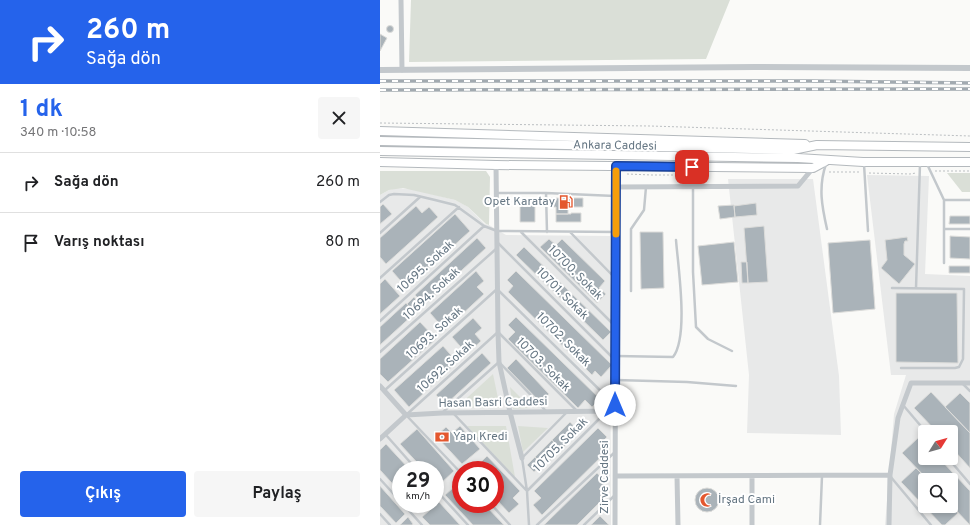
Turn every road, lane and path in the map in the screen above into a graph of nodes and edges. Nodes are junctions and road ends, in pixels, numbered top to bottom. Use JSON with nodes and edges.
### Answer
{"nodes":[{"id":1,"x":401,"y":0,"type":"edge"},
{"id":2,"x":970,"y":68,"type":"edge"},
{"id":3,"x":380,"y":70,"type":"edge"},
{"id":4,"x":402,"y":70,"type":"junction"},
{"id":5,"x":380,"y":123,"type":"edge"},
{"id":6,"x":380,"y":131,"type":"edge"},
{"id":7,"x":970,"y":136,"type":"edge"},
{"id":8,"x":380,"y":141,"type":"edge"},
{"id":9,"x":818,"y":145,"type":"junction"},
{"id":10,"x":970,"y":148,"type":"edge"},
{"id":11,"x":380,"y":151,"type":"edge"},
{"id":12,"x":827,"y":160,"type":"junction"},
{"id":13,"x":380,"y":162,"type":"edge"},
{"id":14,"x":863,"y":162,"type":"junction"},
{"id":15,"x":923,"y":162,"type":"junction"},
{"id":16,"x":970,"y":162,"type":"edge"},
{"id":17,"x":496,"y":165,"type":"junction"},
{"id":18,"x":616,"y":166,"type":"junction"},
{"id":19,"x":813,"y":168,"type":"junction"},
{"id":20,"x":693,"y":186,"type":"junction"},
{"id":21,"x":616,"y":187,"type":"junction"},
{"id":22,"x":646,"y":187,"type":"junction"},
{"id":23,"x":496,"y":193,"type":"junction"},
{"id":24,"x":546,"y":193,"type":"junction"},
{"id":25,"x":421,"y":196,"type":"junction"},
{"id":26,"x":616,"y":196,"type":"junction"},
{"id":27,"x":944,"y":200,"type":"junction"},
{"id":28,"x":970,"y":200,"type":"edge"},
{"id":29,"x":380,"y":202,"type":"edge"},
{"id":30,"x":459,"y":207,"type":"junction"},
{"id":31,"x":484,"y":226,"type":"junction"},
{"id":32,"x":944,"y":228,"type":"junction"},
{"id":33,"x":827,"y":229,"type":"dead end"},
{"id":34,"x":970,"y":229,"type":"edge"},
{"id":35,"x":496,"y":231,"type":"junction"},
{"id":36,"x":868,"y":231,"type":"dead end"},
{"id":37,"x":521,"y":232,"type":"junction"},
{"id":38,"x":547,"y":232,"type":"junction"},
{"id":39,"x":570,"y":232,"type":"junction"},
{"id":40,"x":616,"y":232,"type":"junction"},
{"id":41,"x":380,"y":233,"type":"edge"},
{"id":42,"x":676,"y":240,"type":"dead end"},
{"id":43,"x":496,"y":241,"type":"junction"},
{"id":44,"x":497,"y":248,"type":"junction"},
{"id":45,"x":944,"y":263,"type":"dead end"},
{"id":46,"x":380,"y":278,"type":"edge"},
{"id":47,"x":616,"y":279,"type":"junction"},
{"id":48,"x":892,"y":288,"type":"dead end"},
{"id":49,"x":916,"y":288,"type":"junction"},
{"id":50,"x":497,"y":289,"type":"junction"},
{"id":51,"x":631,"y":291,"type":"dead end"},
{"id":52,"x":380,"y":321,"type":"edge"},
{"id":53,"x":616,"y":326,"type":"junction"},
{"id":54,"x":498,"y":332,"type":"junction"},
{"id":55,"x":380,"y":352,"type":"edge"},
{"id":56,"x":732,"y":352,"type":"dead end"},
{"id":57,"x":616,"y":358,"type":"junction"},
{"id":58,"x":499,"y":362,"type":"junction"},
{"id":59,"x":901,"y":368,"type":"dead end"},
{"id":60,"x":615,"y":380,"type":"junction"},
{"id":61,"x":962,"y":383,"type":"junction"},
{"id":62,"x":970,"y":383,"type":"edge"},
{"id":63,"x":380,"y":386,"type":"edge"},
{"id":64,"x":736,"y":386,"type":"dead end"},
{"id":65,"x":384,"y":391,"type":"junction"},
{"id":66,"x":970,"y":391,"type":"edge"},
{"id":67,"x":903,"y":405,"type":"junction"},
{"id":68,"x":615,"y":408,"type":"junction"},
{"id":69,"x":576,"y":411,"type":"junction"},
{"id":70,"x":607,"y":411,"type":"junction"},
{"id":71,"x":510,"y":412,"type":"junction"},
{"id":72,"x":547,"y":412,"type":"junction"},
{"id":73,"x":568,"y":412,"type":"junction"},
{"id":74,"x":442,"y":413,"type":"junction"},
{"id":75,"x":453,"y":413,"type":"junction"},
{"id":76,"x":406,"y":415,"type":"junction"},
{"id":77,"x":920,"y":425,"type":"edge"},
{"id":78,"x":385,"y":435,"type":"junction"},
{"id":79,"x":380,"y":439,"type":"edge"},
{"id":80,"x":615,"y":451,"type":"junction"},
{"id":81,"x":522,"y":458,"type":"junction"},
{"id":82,"x":410,"y":461,"type":"edge"},
{"id":83,"x":452,"y":464,"type":"edge"},
{"id":84,"x":954,"y":465,"type":"edge"},
{"id":85,"x":890,"y":475,"type":"junction"},
{"id":86,"x":615,"y":476,"type":"junction"},
{"id":87,"x":677,"y":476,"type":"junction"},
{"id":88,"x":752,"y":476,"type":"junction"},
{"id":89,"x":822,"y":476,"type":"junction"},
{"id":90,"x":380,"y":479,"type":"edge"},
{"id":91,"x":970,"y":484,"type":"edge"},
{"id":92,"x":527,"y":491,"type":"junction"},
{"id":93,"x":392,"y":492,"type":"edge"},
{"id":94,"x":615,"y":494,"type":"junction"},
{"id":95,"x":444,"y":499,"type":"edge"},
{"id":96,"x":411,"y":513,"type":"edge"},
{"id":97,"x":499,"y":513,"type":"edge"},
{"id":98,"x":380,"y":514,"type":"edge"},
{"id":99,"x":390,"y":525,"type":"edge"},
{"id":100,"x":422,"y":525,"type":"edge"},
{"id":101,"x":468,"y":525,"type":"edge"},
{"id":102,"x":510,"y":525,"type":"edge"},
{"id":103,"x":529,"y":525,"type":"edge"},
{"id":104,"x":537,"y":525,"type":"edge"},
{"id":105,"x":584,"y":525,"type":"edge"},
{"id":106,"x":615,"y":525,"type":"edge"},
{"id":107,"x":678,"y":525,"type":"edge"},
{"id":108,"x":752,"y":525,"type":"edge"},
{"id":109,"x":820,"y":525,"type":"edge"},
{"id":110,"x":888,"y":525,"type":"edge"},
{"id":111,"x":931,"y":525,"type":"edge"}],
"edges":[{"from":1,"to":4,"type":"street"},
{"from":2,"to":4,"type":"street"},
{"from":3,"to":4,"type":"street"},
{"from":5,"to":7,"type":"path"},
{"from":6,"to":9,"type":"highway"},
{"from":8,"to":9,"type":"highway","name":"Ankara Caddesi"},
{"from":9,"to":10,"type":"highway","name":"Ankara Caddesi"},
{"from":11,"to":12,"type":"highway","name":"Ankara Caddesi"},
{"from":12,"to":14,"type":"highway","name":"Ankara Caddesi"},
{"from":12,"to":19,"type":"highway"},
{"from":12,"to":33,"type":"lane"},
{"from":13,"to":17,"type":"highway"},
{"from":14,"to":15,"type":"highway","name":"Ankara Caddesi"},
{"from":14,"to":36,"type":"lane"},
{"from":15,"to":16,"type":"highway","name":"Ankara Caddesi"},
{"from":15,"to":27,"type":"lane"},
{"from":15,"to":49,"type":"lane"},
{"from":17,"to":18,"type":"highway"},
{"from":17,"to":23,"type":"street"},
{"from":18,"to":19,"type":"highway"},
{"from":18,"to":21,"type":"street","name":"Zirve Caddesi"},
{"from":19,"to":20,"type":"street"},
{"from":20,"to":22,"type":"street"},
{"from":20,"to":56,"type":"lane"},
{"from":21,"to":22,"type":"street"},
{"from":21,"to":26,"type":"street","name":"Zirve Caddesi"},
{"from":22,"to":51,"type":"lane"},
{"from":23,"to":24,"type":"lane"},
{"from":23,"to":35,"type":"street"},
{"from":24,"to":26,"type":"lane"},
{"from":24,"to":38,"type":"lane"},
{"from":25,"to":29,"type":"lane"},
{"from":25,"to":30,"type":"lane"},
{"from":25,"to":41,"type":"lane"},
{"from":26,"to":40,"type":"street","name":"Zirve Caddesi"},
{"from":27,"to":28,"type":"lane"},
{"from":27,"to":32,"type":"lane"},
{"from":30,"to":31,"type":"lane"},
{"from":30,"to":46,"type":"lane"},
{"from":31,"to":35,"type":"lane"},
{"from":31,"to":52,"type":"lane","name":"10695. Sokak"},
{"from":32,"to":34,"type":"lane"},
{"from":32,"to":45,"type":"lane"},
{"from":35,"to":37,"type":"lane"},
{"from":35,"to":43,"type":"street"},
{"from":37,"to":38,"type":"lane"},
{"from":37,"to":53,"type":"lane","name":"10700. Sokak"},
{"from":38,"to":39,"type":"lane"},
{"from":39,"to":40,"type":"lane"},
{"from":39,"to":47,"type":"lane"},
{"from":40,"to":47,"type":"street","name":"Zirve Caddesi"},
{"from":42,"to":57,"type":"lane"},
{"from":43,"to":44,"type":"street"},
{"from":43,"to":57,"type":"lane","name":"10701. Sokak"},
{"from":44,"to":50,"type":"street"},
{"from":44,"to":55,"type":"lane","name":"10694. Sokak"},
{"from":47,"to":53,"type":"street","name":"Zirve Caddesi"},
{"from":48,"to":49,"type":"lane"},
{"from":49,"to":59,"type":"lane"},
{"from":50,"to":54,"type":"street"},
{"from":50,"to":65,"type":"lane","name":"10693. Sokak"},
{"from":50,"to":68,"type":"lane","name":"10702. Sokak"},
{"from":53,"to":57,"type":"street","name":"Zirve Caddesi"},
{"from":54,"to":58,"type":"street"},
{"from":54,"to":69,"type":"lane","name":"10703. Sokak"},
{"from":54,"to":76,"type":"lane","name":"10692. Sokak"},
{"from":57,"to":60,"type":"street","name":"Zirve Caddesi"},
{"from":58,"to":71,"type":"street"},
{"from":58,"to":72,"type":"lane"},
{"from":58,"to":74,"type":"lane"},
{"from":60,"to":64,"type":"lane"},
{"from":60,"to":68,"type":"street","name":"Zirve Caddesi"},
{"from":61,"to":62,"type":"street"},
{"from":61,"to":66,"type":"lane"},
{"from":61,"to":67,"type":"street"},
{"from":63,"to":65,"type":"street"},
{"from":65,"to":76,"type":"street"},
{"from":67,"to":77,"type":"lane"},
{"from":67,"to":85,"type":"street"},
{"from":68,"to":70,"type":"street","name":"Hasan Basri Caddesi"},
{"from":68,"to":80,"type":"street","name":"Zirve Caddesi"},
{"from":69,"to":70,"type":"street","name":"Hasan Basri Caddesi"},
{"from":69,"to":73,"type":"street","name":"Hasan Basri Caddesi"},
{"from":70,"to":92,"type":"lane","name":"10705. Sokak"},
{"from":71,"to":72,"type":"street","name":"Hasan Basri Caddesi"},
{"from":71,"to":75,"type":"street","name":"Hasan Basri Caddesi"},
{"from":71,"to":81,"type":"street"},
{"from":72,"to":73,"type":"street","name":"Hasan Basri Caddesi"},
{"from":73,"to":81,"type":"lane"},
{"from":74,"to":75,"type":"street","name":"Hasan Basri Caddesi"},
{"from":74,"to":76,"type":"street","name":"Hasan Basri Caddesi"},
{"from":75,"to":92,"type":"lane"},
{"from":76,"to":78,"type":"street"},
{"from":76,"to":83,"type":"lane"},
{"from":78,"to":79,"type":"street"},
{"from":78,"to":82,"type":"lane"},
{"from":80,"to":86,"type":"street","name":"Zirve Caddesi"},
{"from":80,"to":104,"type":"lane"},
{"from":81,"to":92,"type":"lane"},
{"from":84,"to":91,"type":"lane"},
{"from":85,"to":89,"type":"street"},
{"from":85,"to":110,"type":"street"},
{"from":85,"to":111,"type":"lane"},
{"from":86,"to":87,"type":"street"},
{"from":86,"to":94,"type":"street","name":"Zirve Caddesi"},
{"from":87,"to":88,"type":"street"},
{"from":87,"to":107,"type":"street"},
{"from":88,"to":89,"type":"street"},
{"from":88,"to":108,"type":"street"},
{"from":89,"to":109,"type":"lane"},
{"from":90,"to":93,"type":"lane"},
{"from":92,"to":103,"type":"lane"},
{"from":94,"to":105,"type":"lane"},
{"from":94,"to":106,"type":"street","name":"Zirve Caddesi"},
{"from":95,"to":101,"type":"lane"},
{"from":96,"to":100,"type":"lane"},
{"from":97,"to":102,"type":"lane"},
{"from":98,"to":99,"type":"lane"}]}
